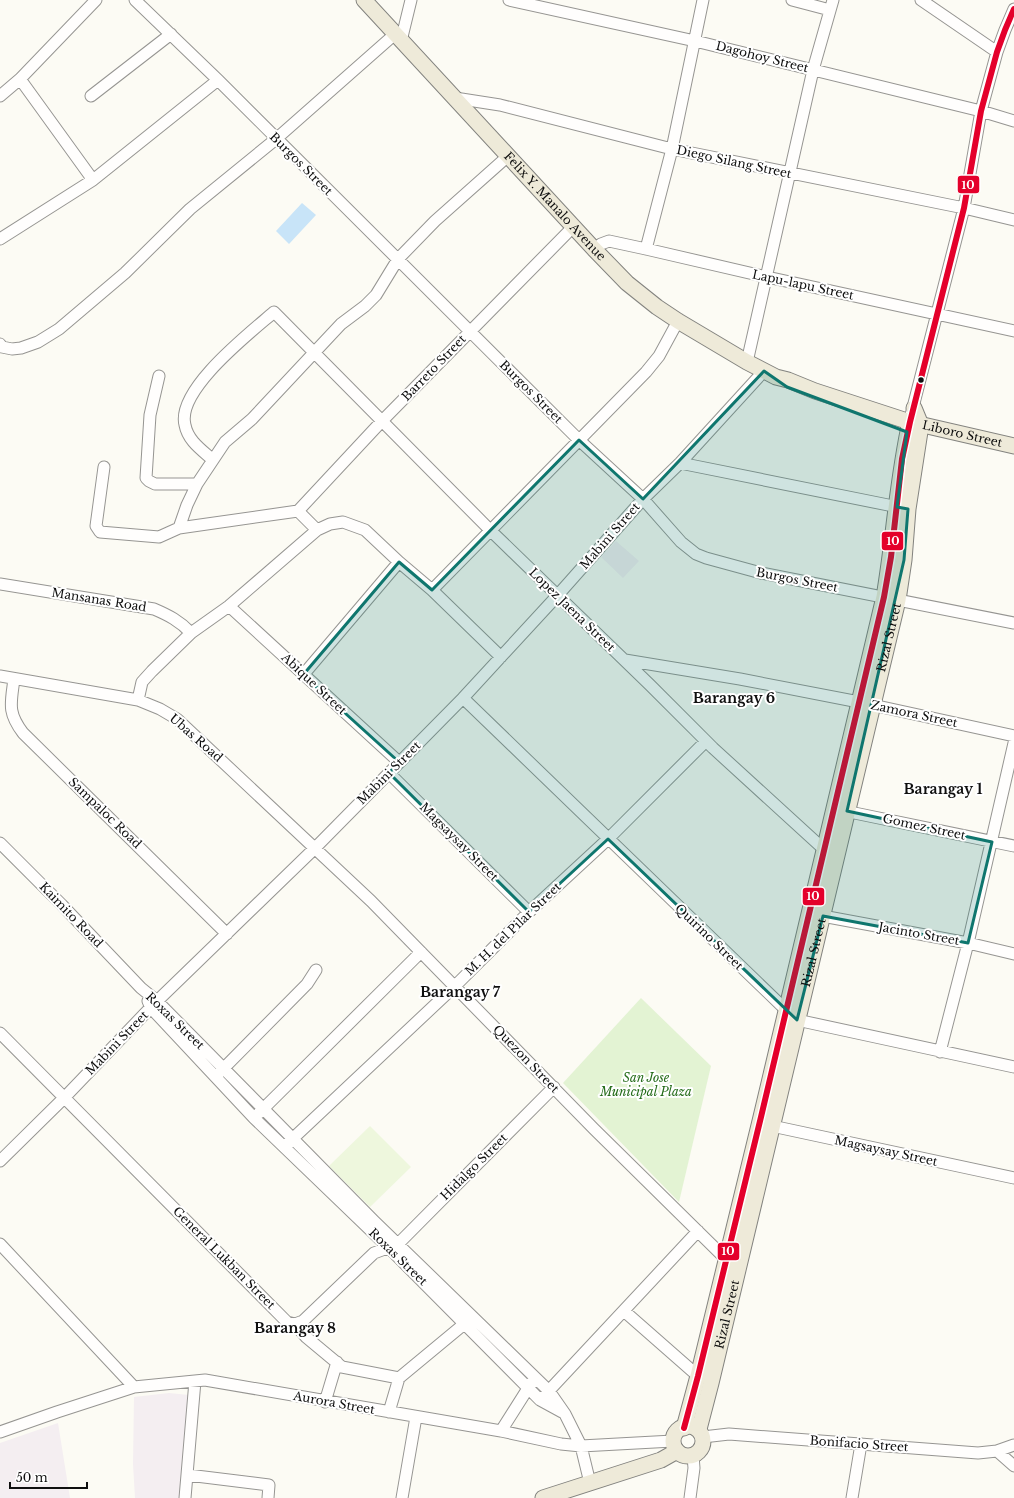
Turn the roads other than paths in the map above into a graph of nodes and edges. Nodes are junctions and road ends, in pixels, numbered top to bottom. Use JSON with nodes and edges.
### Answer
{"nodes":[{"id":1,"x":96,"y":0,"type":"edge"},
{"id":2,"x":135,"y":0,"type":"edge"},
{"id":3,"x":364,"y":0,"type":"edge"},
{"id":4,"x":411,"y":0,"type":"edge"},
{"id":5,"x":509,"y":0,"type":"edge"},
{"id":6,"x":703,"y":0,"type":"edge"},
{"id":7,"x":792,"y":0,"type":"edge"},
{"id":8,"x":921,"y":0,"type":"edge"},
{"id":9,"x":832,"y":5,"type":"edge"},
{"id":10,"x":1014,"y":10,"type":"edge"},
{"id":11,"x":171,"y":34,"type":"junction"},
{"id":12,"x":398,"y":38,"type":"junction"},
{"id":13,"x":695,"y":41,"type":"junction"},
{"id":14,"x":997,"y":52,"type":"junction"},
{"id":15,"x":813,"y":70,"type":"junction"},
{"id":16,"x":20,"y":79,"type":"junction"},
{"id":17,"x":218,"y":80,"type":"junction"},
{"id":18,"x":0,"y":96,"type":"edge"},
{"id":19,"x":91,"y":96,"type":"dead end"},
{"id":20,"x":455,"y":98,"type":"junction"},
{"id":21,"x":981,"y":110,"type":"junction"},
{"id":22,"x":1014,"y":121,"type":"edge"},
{"id":23,"x":276,"y":139,"type":"junction"},
{"id":24,"x":672,"y":149,"type":"junction"},
{"id":25,"x":508,"y":156,"type":"junction"},
{"id":26,"x":790,"y":173,"type":"junction"},
{"id":27,"x":93,"y":180,"type":"junction"},
{"id":28,"x":964,"y":208,"type":"junction"},
{"id":29,"x":1014,"y":220,"type":"edge"},
{"id":30,"x":573,"y":227,"type":"junction"},
{"id":31,"x":0,"y":239,"type":"edge"},
{"id":32,"x":594,"y":249,"type":"junction"},
{"id":33,"x":646,"y":249,"type":"junction"},
{"id":34,"x":398,"y":259,"type":"junction"},
{"id":35,"x":767,"y":277,"type":"junction"},
{"id":36,"x":937,"y":314,"type":"junction"},
{"id":37,"x":678,"y":321,"type":"junction"},
{"id":38,"x":1014,"y":331,"type":"edge"},
{"id":39,"x":470,"y":332,"type":"junction"},
{"id":40,"x":0,"y":344,"type":"edge"},
{"id":41,"x":314,"y":353,"type":"junction"},
{"id":42,"x":747,"y":362,"type":"junction"},
{"id":43,"x":770,"y":374,"type":"junction"},
{"id":44,"x":159,"y":376,"type":"dead end"},
{"id":45,"x":914,"y":408,"type":"joint"},
{"id":46,"x":381,"y":422,"type":"junction"},
{"id":47,"x":914,"y":429,"type":"junction"},
{"id":48,"x":579,"y":440,"type":"junction"},
{"id":49,"x":1014,"y":446,"type":"edge"},
{"id":50,"x":1014,"y":454,"type":"edge"},
{"id":51,"x":213,"y":460,"type":"junction"},
{"id":52,"x":680,"y":462,"type":"junction"},
{"id":53,"x":104,"y":467,"type":"dead end"},
{"id":54,"x":197,"y":484,"type":"junction"},
{"id":55,"x":643,"y":499,"type":"junction"},
{"id":56,"x":902,"y":508,"type":"junction"},
{"id":57,"x":298,"y":511,"type":"junction"},
{"id":58,"x":179,"y":528,"type":"junction"},
{"id":59,"x":317,"y":530,"type":"junction"},
{"id":60,"x":491,"y":531,"type":"junction"},
{"id":61,"x":399,"y":562,"type":"junction"},
{"id":62,"x":0,"y":584,"type":"edge"},
{"id":63,"x":432,"y":590,"type":"junction"},
{"id":64,"x":557,"y":596,"type":"junction"},
{"id":65,"x":891,"y":598,"type":"junction"},
{"id":66,"x":229,"y":606,"type":"junction"},
{"id":67,"x":1014,"y":623,"type":"edge"},
{"id":68,"x":191,"y":633,"type":"junction"},
{"id":69,"x":502,"y":657,"type":"junction"},
{"id":70,"x":625,"y":660,"type":"junction"},
{"id":71,"x":303,"y":675,"type":"junction"},
{"id":72,"x":0,"y":676,"type":"edge"},
{"id":73,"x":14,"y":679,"type":"junction"},
{"id":74,"x":463,"y":698,"type":"junction"},
{"id":75,"x":138,"y":700,"type":"junction"},
{"id":76,"x":866,"y":703,"type":"junction"},
{"id":77,"x":1014,"y":736,"type":"edge"},
{"id":78,"x":706,"y":742,"type":"junction"},
{"id":79,"x":1014,"y":743,"type":"edge"},
{"id":80,"x":400,"y":762,"type":"junction"},
{"id":81,"x":389,"y":772,"type":"junction"},
{"id":82,"x":840,"y":810,"type":"junction"},
{"id":83,"x":608,"y":839,"type":"junction"},
{"id":84,"x":992,"y":842,"type":"junction"},
{"id":85,"x":0,"y":843,"type":"edge"},
{"id":86,"x":1014,"y":846,"type":"edge"},
{"id":87,"x":315,"y":848,"type":"junction"},
{"id":88,"x":824,"y":849,"type":"junction"},
{"id":89,"x":836,"y":859,"type":"junction"},
{"id":90,"x":529,"y":912,"type":"junction"},
{"id":91,"x":816,"y":914,"type":"junction"},
{"id":92,"x":227,"y":934,"type":"junction"},
{"id":93,"x":968,"y":943,"type":"junction"},
{"id":94,"x":421,"y":952,"type":"junction"},
{"id":95,"x":1014,"y":954,"type":"edge"},
{"id":96,"x":316,"y":970,"type":"dead end"},
{"id":97,"x":455,"y":986,"type":"junction"},
{"id":98,"x":141,"y":988,"type":"joint"},
{"id":99,"x":154,"y":1005,"type":"junction"},
{"id":100,"x":786,"y":1010,"type":"junction"},
{"id":101,"x":798,"y":1020,"type":"junction"},
{"id":102,"x":0,"y":1033,"type":"edge"},
{"id":103,"x":940,"y":1052,"type":"junction"},
{"id":104,"x":1014,"y":1067,"type":"edge"},
{"id":105,"x":224,"y":1068,"type":"junction"},
{"id":106,"x":215,"y":1077,"type":"junction"},
{"id":107,"x":554,"y":1087,"type":"junction"},
{"id":108,"x":64,"y":1098,"type":"junction"},
{"id":109,"x":263,"y":1109,"type":"junction"},
{"id":110,"x":254,"y":1118,"type":"junction"},
{"id":111,"x":766,"y":1122,"type":"junction"},
{"id":112,"x":292,"y":1138,"type":"junction"},
{"id":113,"x":284,"y":1147,"type":"junction"},
{"id":114,"x":0,"y":1161,"type":"edge"},
{"id":115,"x":1014,"y":1178,"type":"edge"},
{"id":116,"x":698,"y":1231,"type":"junction"},
{"id":117,"x":0,"y":1244,"type":"edge"},
{"id":118,"x":394,"y":1246,"type":"junction"},
{"id":119,"x":726,"y":1258,"type":"junction"},
{"id":120,"x":738,"y":1270,"type":"junction"},
{"id":121,"x":624,"y":1311,"type":"junction"},
{"id":122,"x":468,"y":1321,"type":"junction"},
{"id":123,"x":295,"y":1324,"type":"junction"},
{"id":124,"x":337,"y":1362,"type":"junction"},
{"id":125,"x":698,"y":1376,"type":"junction"},
{"id":126,"x":398,"y":1378,"type":"junction"},
{"id":127,"x":534,"y":1378,"type":"junction"},
{"id":128,"x":195,"y":1381,"type":"junction"},
{"id":129,"x":134,"y":1386,"type":"junction"},
{"id":130,"x":528,"y":1388,"type":"junction"},
{"id":131,"x":549,"y":1391,"type":"junction"},
{"id":132,"x":540,"y":1400,"type":"junction"},
{"id":133,"x":324,"y":1402,"type":"junction"},
{"id":134,"x":389,"y":1412,"type":"junction"},
{"id":135,"x":565,"y":1414,"type":"junction"},
{"id":136,"x":416,"y":1417,"type":"junction"},
{"id":137,"x":684,"y":1428,"type":"junction"},
{"id":138,"x":501,"y":1431,"type":"junction"},
{"id":139,"x":0,"y":1432,"type":"edge"},
{"id":140,"x":701,"y":1433,"type":"junction"},
{"id":141,"x":861,"y":1444,"type":"junction"},
{"id":142,"x":1014,"y":1445,"type":"edge"},
{"id":143,"x":581,"y":1446,"type":"junction"},
{"id":144,"x":675,"y":1446,"type":"junction"},
{"id":145,"x":997,"y":1451,"type":"junction"},
{"id":146,"x":693,"y":1456,"type":"junction"},
{"id":147,"x":1014,"y":1466,"type":"edge"},
{"id":148,"x":188,"y":1475,"type":"junction"},
{"id":149,"x":590,"y":1483,"type":"junction"},
{"id":150,"x":185,"y":1498,"type":"edge"},
{"id":151,"x":268,"y":1498,"type":"edge"},
{"id":152,"x":402,"y":1498,"type":"edge"},
{"id":153,"x":543,"y":1498,"type":"edge"},
{"id":154,"x":690,"y":1498,"type":"edge"},
{"id":155,"x":852,"y":1498,"type":"edge"}],
"edges":[{"from":1,"to":16,"type":"street"},
{"from":2,"to":11,"type":"street","name":"Burgos Street"},
{"from":3,"to":12,"type":"main road","name":"Felix Y. Manalo Avenue"},
{"from":4,"to":12,"type":"street"},
{"from":5,"to":13,"type":"street","name":"Dagohoy Street"},
{"from":6,"to":13,"type":"street"},
{"from":7,"to":9,"type":"street"},
{"from":8,"to":14,"type":"street"},
{"from":9,"to":15,"type":"street"},
{"from":10,"to":14,"type":"street"},
{"from":11,"to":17,"type":"street","name":"Burgos Street"},
{"from":11,"to":19,"type":"street"},
{"from":12,"to":20,"type":"main road","name":"Felix Y. Manalo Avenue"},
{"from":12,"to":23,"type":"street"},
{"from":13,"to":15,"type":"street","name":"Dagohoy Street"},
{"from":13,"to":24,"type":"street"},
{"from":14,"to":21,"type":"street"},
{"from":15,"to":21,"type":"street","name":"Dagohoy Street"},
{"from":15,"to":26,"type":"street"},
{"from":16,"to":18,"type":"street"},
{"from":16,"to":27,"type":"street"},
{"from":17,"to":23,"type":"street","name":"Burgos Street"},
{"from":17,"to":27,"type":"street"},
{"from":20,"to":24,"type":"street","name":"Diego Silang Street"},
{"from":20,"to":25,"type":"main road","name":"Felix Y. Manalo Avenue"},
{"from":21,"to":22,"type":"street","name":"Dagohoy Street"},
{"from":21,"to":28,"type":"street"},
{"from":23,"to":34,"type":"street","name":"Burgos Street"},
{"from":23,"to":40,"type":"street"},
{"from":24,"to":26,"type":"street","name":"Diego Silang Street"},
{"from":24,"to":33,"type":"street"},
{"from":25,"to":30,"type":"main road","name":"Felix Y. Manalo Avenue"},
{"from":25,"to":34,"type":"street"},
{"from":26,"to":28,"type":"street","name":"Diego Silang Street"},
{"from":26,"to":35,"type":"street"},
{"from":27,"to":31,"type":"street"},
{"from":28,"to":29,"type":"street","name":"Diego Silang Street"},
{"from":28,"to":36,"type":"street"},
{"from":30,"to":32,"type":"main road","name":"Felix Y. Manalo Avenue"},
{"from":30,"to":39,"type":"street","name":"Barreto Street"},
{"from":32,"to":33,"type":"street","name":"Lapu-lapu Street"},
{"from":32,"to":37,"type":"main road","name":"Felix Y. Manalo Avenue"},
{"from":33,"to":35,"type":"street","name":"Lapu-lapu Street"},
{"from":34,"to":39,"type":"street","name":"Burgos Street"},
{"from":34,"to":41,"type":"street"},
{"from":35,"to":36,"type":"street","name":"Lapu-lapu Street"},
{"from":35,"to":42,"type":"street"},
{"from":36,"to":38,"type":"street","name":"Lapu-lapu Street"},
{"from":36,"to":45,"type":"street"},
{"from":37,"to":42,"type":"main road","name":"Felix Y. Manalo Avenue"},
{"from":37,"to":48,"type":"street"},
{"from":39,"to":46,"type":"street","name":"Barreto Street"},
{"from":39,"to":48,"type":"street","name":"Burgos Street"},
{"from":41,"to":46,"type":"street","name":"Lopez Jaena Street"},
{"from":41,"to":51,"type":"street"},
{"from":41,"to":51,"type":"street","name":"Lopez Jaena Street"},
{"from":42,"to":43,"type":"main road","name":"Felix Y. Manalo Avenue"},
{"from":43,"to":47,"type":"main road","name":"Felix Y. Manalo Avenue"},
{"from":43,"to":52,"type":"street","name":"Mabini Street"},
{"from":44,"to":54,"type":"street"},
{"from":45,"to":47,"type":"main road"},
{"from":46,"to":57,"type":"street","name":"Barreto Street"},
{"from":46,"to":60,"type":"street","name":"Lopez Jaena Street"},
{"from":47,"to":49,"type":"main road","name":"Liboro Street"},
{"from":47,"to":50,"type":"main road","name":"Liboro Street"},
{"from":47,"to":56,"type":"main road","name":"Rizal Street"},
{"from":48,"to":55,"type":"street","name":"Burgos Street"},
{"from":48,"to":60,"type":"street"},
{"from":51,"to":54,"type":"street"},
{"from":52,"to":55,"type":"street","name":"Mabini Street"},
{"from":52,"to":56,"type":"street"},
{"from":53,"to":58,"type":"street"},
{"from":54,"to":58,"type":"street"},
{"from":55,"to":64,"type":"street","name":"Mabini Street"},
{"from":55,"to":65,"type":"street","name":"Burgos Street"},
{"from":56,"to":65,"type":"main road","name":"Rizal Street"},
{"from":57,"to":58,"type":"street"},
{"from":57,"to":59,"type":"street"},
{"from":59,"to":61,"type":"street"},
{"from":59,"to":66,"type":"street"},
{"from":60,"to":63,"type":"street"},
{"from":60,"to":64,"type":"street","name":"Lopez Jaena Street"},
{"from":61,"to":63,"type":"street"},
{"from":61,"to":71,"type":"street"},
{"from":62,"to":68,"type":"street","name":"Mansanas Road"},
{"from":63,"to":69,"type":"street"},
{"from":64,"to":69,"type":"street","name":"Mabini Street"},
{"from":64,"to":70,"type":"street","name":"Lopez Jaena Street"},
{"from":65,"to":67,"type":"street","name":"Burgos Street"},
{"from":65,"to":76,"type":"main road","name":"Rizal Street"},
{"from":66,"to":68,"type":"street"},
{"from":66,"to":71,"type":"street","name":"Abique Street"},
{"from":68,"to":75,"type":"street"},
{"from":69,"to":74,"type":"street","name":"Mabini Street"},
{"from":70,"to":76,"type":"street","name":"Zamora Street"},
{"from":70,"to":78,"type":"street","name":"Lopez Jaena Street"},
{"from":71,"to":80,"type":"street","name":"Abique Street"},
{"from":72,"to":73,"type":"street","name":"Ubas Road"},
{"from":73,"to":75,"type":"street","name":"Ubas Road"},
{"from":73,"to":92,"type":"street","name":"Sampaloc Road"},
{"from":74,"to":80,"type":"street","name":"Mabini Street"},
{"from":74,"to":83,"type":"street","name":"Quirino Street"},
{"from":75,"to":87,"type":"street","name":"Ubas Road"},
{"from":76,"to":77,"type":"street","name":"Zamora Street"},
{"from":76,"to":82,"type":"main road","name":"Rizal Street"},
{"from":78,"to":83,"type":"street","name":"M. H. del Pilar Street"},
{"from":78,"to":88,"type":"street","name":"Lopez Jaena Street"},
{"from":79,"to":84,"type":"street"},
{"from":80,"to":81,"type":"street","name":"Mabini Street"},
{"from":81,"to":87,"type":"street","name":"Mabini Street"},
{"from":81,"to":90,"type":"street","name":"Magsaysay Street"},
{"from":82,"to":84,"type":"street","name":"Gomez Street"},
{"from":82,"to":88,"type":"main road","name":"Rizal Street"},
{"from":82,"to":89,"type":"main road","name":"Rizal Street"},
{"from":83,"to":90,"type":"street","name":"M. H. del Pilar Street"},
{"from":83,"to":100,"type":"street","name":"Quirino Street"},
{"from":84,"to":86,"type":"street","name":"Gomez Street"},
{"from":84,"to":93,"type":"street"},
{"from":85,"to":98,"type":"street","name":"Kaimito Road"},
{"from":87,"to":92,"type":"street","name":"Mabini Street"},
{"from":87,"to":94,"type":"street","name":"Quezon Street"},
{"from":88,"to":89,"type":"street","name":"Lopez Jaena Street"},
{"from":88,"to":91,"type":"main road","name":"Rizal Street"},
{"from":89,"to":91,"type":"main road","name":"Rizal Street"},
{"from":90,"to":97,"type":"street","name":"M. H. del Pilar Street"},
{"from":91,"to":93,"type":"street","name":"Jacinto Street"},
{"from":91,"to":100,"type":"main road","name":"Rizal Street"},
{"from":91,"to":101,"type":"main road","name":"Rizal Street"},
{"from":92,"to":99,"type":"street","name":"Mabini Street"},
{"from":93,"to":95,"type":"street","name":"Jacinto Street"},
{"from":93,"to":103,"type":"street"},
{"from":94,"to":97,"type":"street","name":"Quezon Street"},
{"from":94,"to":109,"type":"street"},
{"from":96,"to":105,"type":"street"},
{"from":97,"to":107,"type":"street","name":"Quezon Street"},
{"from":97,"to":112,"type":"street","name":"M. H. del Pilar Street"},
{"from":98,"to":99,"type":"street","name":"Roxas Street"},
{"from":99,"to":105,"type":"street","name":"Roxas Street"},
{"from":99,"to":106,"type":"street","name":"Roxas Street"},
{"from":99,"to":108,"type":"street","name":"Mabini Street"},
{"from":100,"to":101,"type":"street","name":"Quirino Street"},
{"from":100,"to":111,"type":"main road","name":"Rizal Street"},
{"from":101,"to":103,"type":"street","name":"Quirino Street"},
{"from":101,"to":111,"type":"main road","name":"Rizal Street"},
{"from":102,"to":108,"type":"street","name":"General Lukban Street"},
{"from":103,"to":104,"type":"street","name":"Quirino Street"},
{"from":105,"to":106,"type":"street"},
{"from":105,"to":109,"type":"street","name":"Roxas Street"},
{"from":106,"to":110,"type":"street","name":"Roxas Street"},
{"from":107,"to":116,"type":"street","name":"Quezon Street"},
{"from":107,"to":118,"type":"street","name":"Hidalgo Street"},
{"from":108,"to":114,"type":"street","name":"Mabini Street"},
{"from":108,"to":123,"type":"street","name":"General Lukban Street"},
{"from":109,"to":110,"type":"street"},
{"from":109,"to":112,"type":"street","name":"Roxas Street"},
{"from":110,"to":113,"type":"street","name":"Roxas Street"},
{"from":111,"to":115,"type":"street","name":"Magsaysay Street"},
{"from":111,"to":119,"type":"main road","name":"Rizal Street"},
{"from":111,"to":120,"type":"main road","name":"Rizal Street"},
{"from":112,"to":113,"type":"street","name":"M. H. del Pilar Street"},
{"from":112,"to":118,"type":"street","name":"Roxas Street"},
{"from":113,"to":118,"type":"street","name":"Roxas Street"},
{"from":116,"to":119,"type":"street","name":"Quezon Street"},
{"from":116,"to":121,"type":"street"},
{"from":117,"to":129,"type":"street"},
{"from":118,"to":122,"type":"street","name":"Roxas Street"},
{"from":118,"to":123,"type":"street"},
{"from":119,"to":120,"type":"street","name":"Quezon Street"},
{"from":119,"to":125,"type":"main road","name":"Rizal Street"},
{"from":120,"to":140,"type":"main road","name":"Rizal Street"},
{"from":121,"to":125,"type":"street"},
{"from":121,"to":131,"type":"street"},
{"from":122,"to":126,"type":"street"},
{"from":122,"to":127,"type":"street","name":"Roxas Street"},
{"from":122,"to":130,"type":"street","name":"Roxas Street"},
{"from":123,"to":124,"type":"street","name":"General Lukban Street"},
{"from":124,"to":126,"type":"street","name":"General Lukban Street"},
{"from":124,"to":133,"type":"street"},
{"from":125,"to":137,"type":"main road","name":"Rizal Street"},
{"from":126,"to":134,"type":"street"},
{"from":127,"to":130,"type":"street"},
{"from":127,"to":131,"type":"street","name":"Roxas Street"},
{"from":128,"to":129,"type":"street","name":"Aurora Street"},
{"from":128,"to":133,"type":"street","name":"Aurora Street"},
{"from":128,"to":148,"type":"street"},
{"from":129,"to":139,"type":"street","name":"Aurora Street"},
{"from":130,"to":132,"type":"street","name":"Roxas Street"},
{"from":130,"to":138,"type":"street"},
{"from":131,"to":132,"type":"street"},
{"from":131,"to":135,"type":"street","name":"Roxas Street"},
{"from":132,"to":135,"type":"street","name":"Roxas Street"},
{"from":133,"to":134,"type":"street","name":"Aurora Street"},
{"from":134,"to":136,"type":"street","name":"Aurora Street"},
{"from":135,"to":143,"type":"street","name":"Roxas Street"},
{"from":136,"to":138,"type":"street","name":"Aurora Street"},
{"from":136,"to":152,"type":"street"},
{"from":137,"to":140,"type":"main road"},
{"from":137,"to":144,"type":"main road"},
{"from":138,"to":143,"type":"street","name":"Aurora Street"},
{"from":140,"to":141,"type":"street","name":"Bonifacio Street"},
{"from":140,"to":146,"type":"main road"},
{"from":141,"to":145,"type":"street","name":"Bonifacio Street"},
{"from":141,"to":155,"type":"street"},
{"from":142,"to":145,"type":"street","name":"Bonifacio Street"},
{"from":143,"to":144,"type":"street","name":"Aurora Street"},
{"from":143,"to":149,"type":"street","name":"Roxas Street"},
{"from":144,"to":146,"type":"main road"},
{"from":144,"to":149,"type":"main road"},
{"from":145,"to":147,"type":"street"},
{"from":146,"to":154,"type":"street"},
{"from":148,"to":150,"type":"street"},
{"from":148,"to":151,"type":"street"},
{"from":149,"to":153,"type":"main road"}]}
